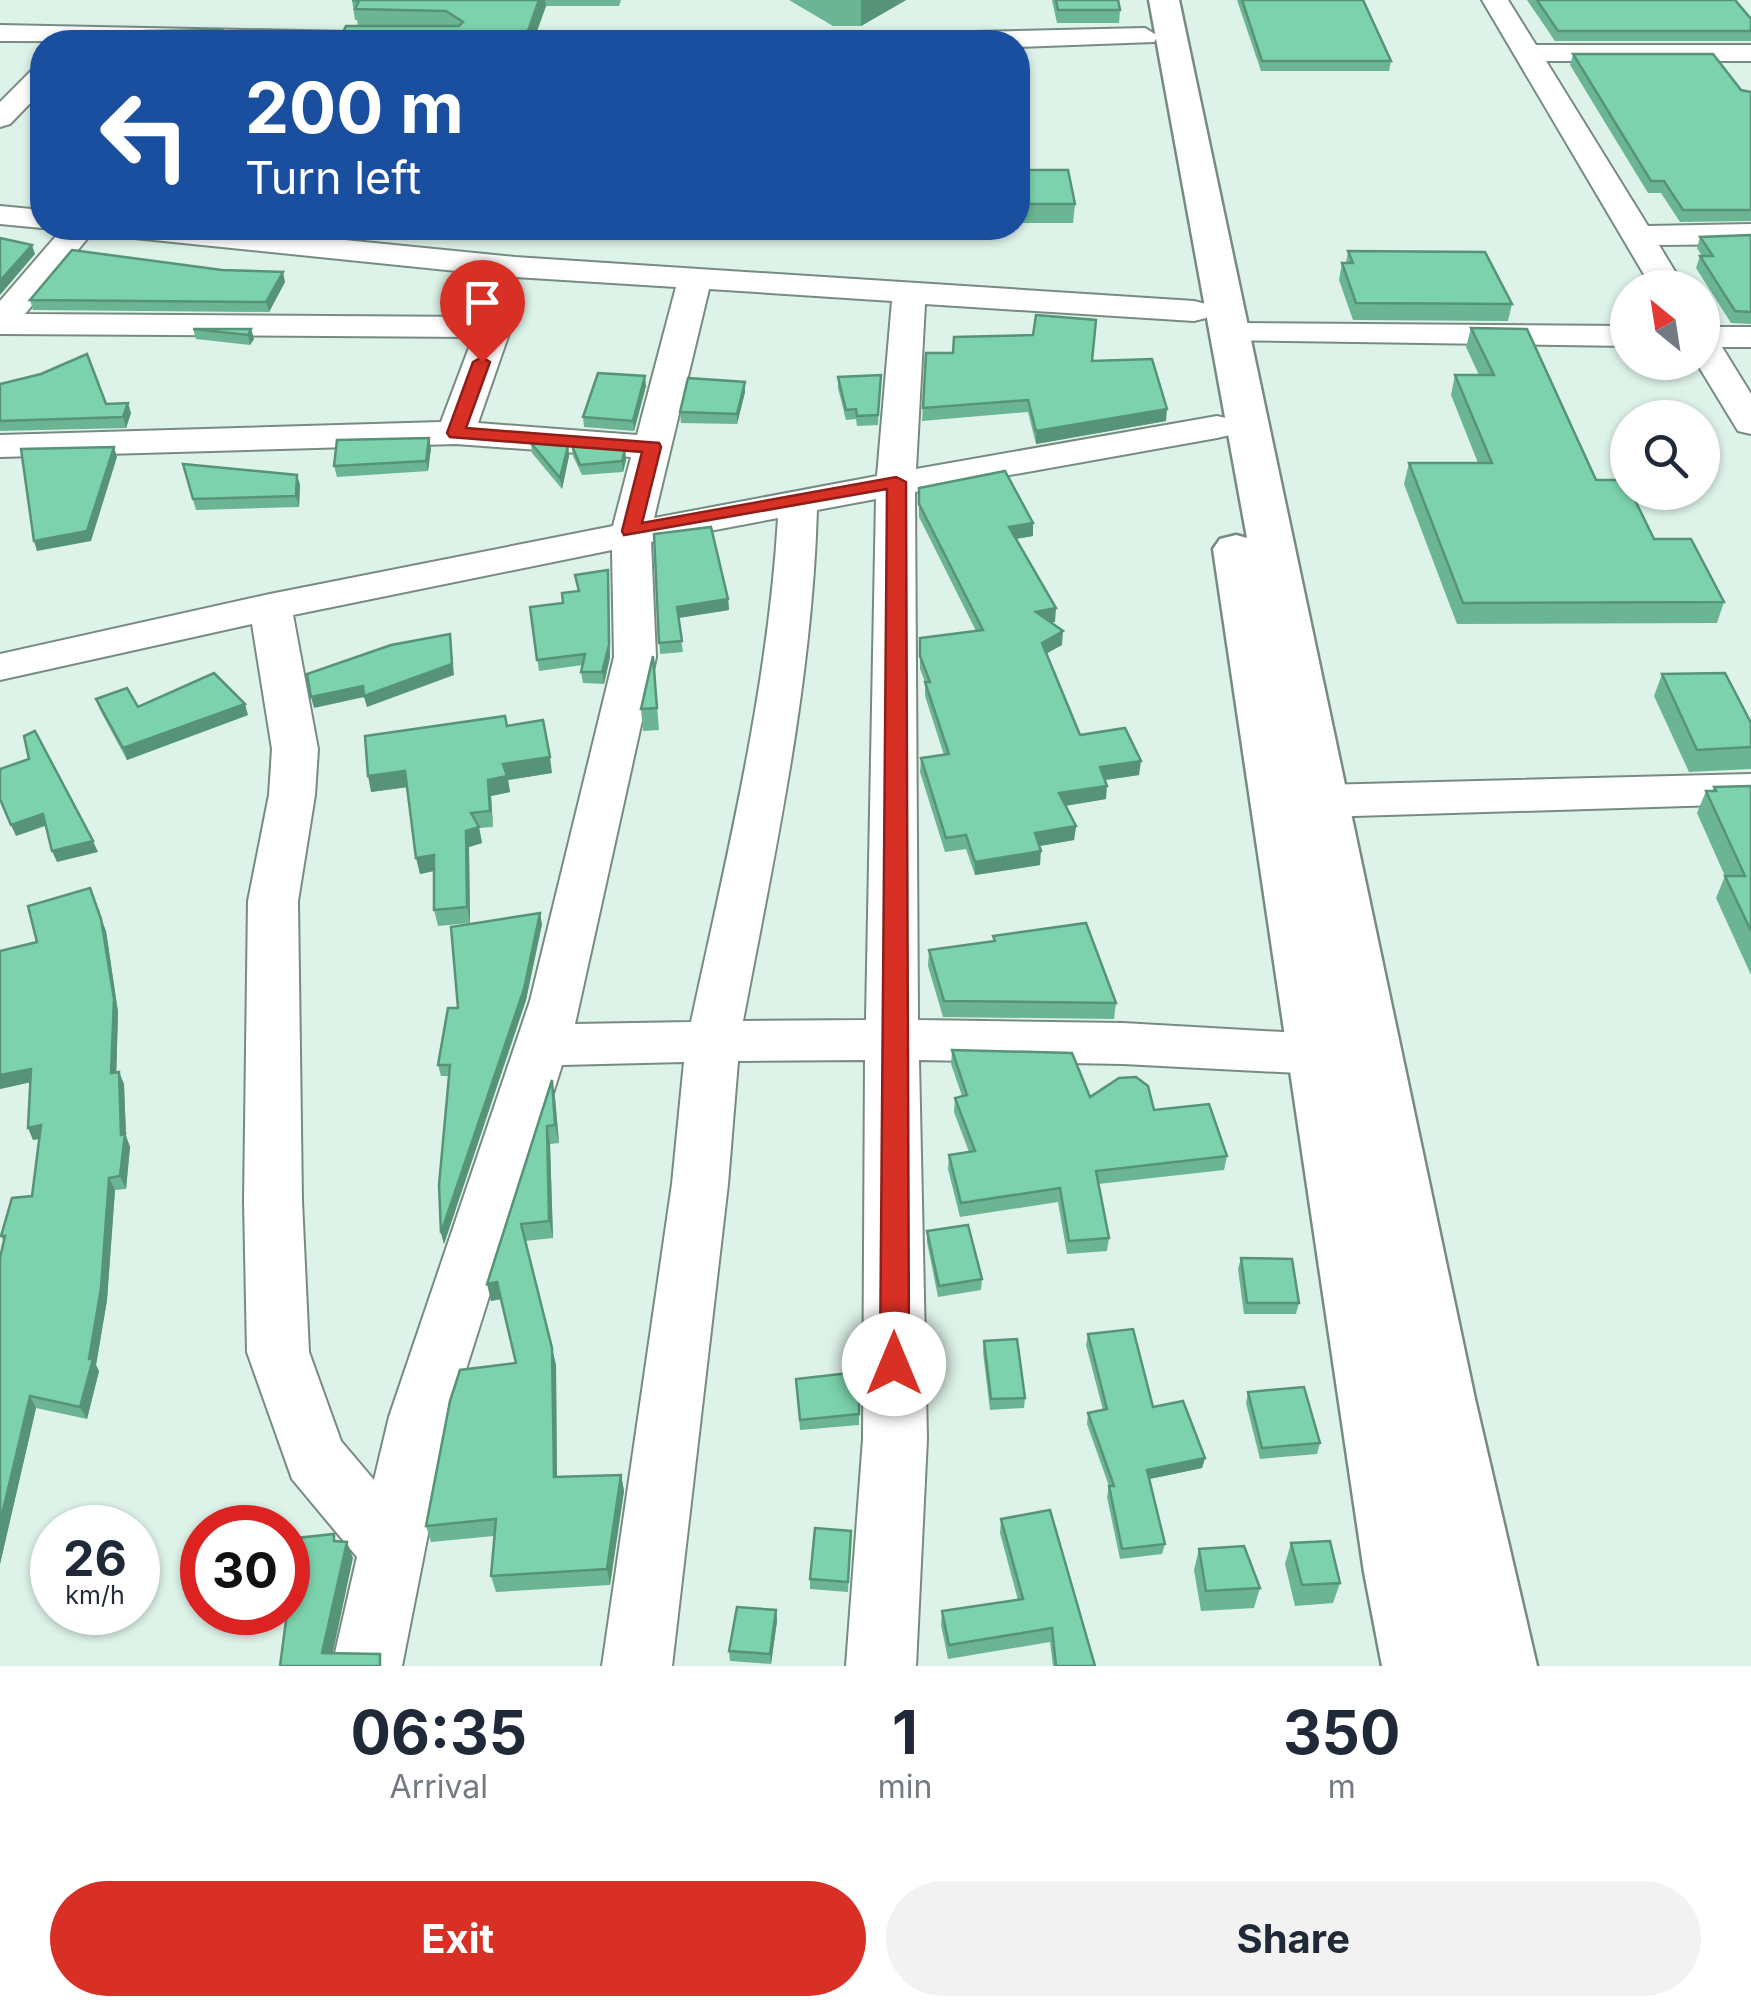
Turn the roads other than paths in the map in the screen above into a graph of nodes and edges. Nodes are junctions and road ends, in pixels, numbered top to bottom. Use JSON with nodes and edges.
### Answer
{"nodes":[{"id":1,"x":1495,"y":0,"type":"edge"},
{"id":2,"x":41,"y":11,"type":"dead end"},
{"id":3,"x":1149,"y":12,"type":"edge"},
{"id":4,"x":993,"y":30,"type":"edge"},
{"id":5,"x":9,"y":33,"type":"edge"},
{"id":6,"x":1529,"y":53,"type":"junction"},
{"id":7,"x":1720,"y":53,"type":"junction"},
{"id":8,"x":1751,"y":53,"type":"edge"},
{"id":9,"x":1741,"y":80,"type":"dead end"},
{"id":10,"x":30,"y":88,"type":"edge"},
{"id":11,"x":0,"y":118,"type":"edge"},
{"id":12,"x":0,"y":215,"type":"edge"},
{"id":13,"x":30,"y":218,"type":"edge"},
{"id":14,"x":1751,"y":234,"type":"edge"},
{"id":15,"x":1638,"y":236,"type":"junction"},
{"id":16,"x":70,"y":240,"type":"edge"},
{"id":17,"x":276,"y":240,"type":"edge"},
{"id":18,"x":515,"y":267,"type":"junction"},
{"id":19,"x":1659,"y":270,"type":"edge"},
{"id":20,"x":695,"y":279,"type":"junction"},
{"id":21,"x":909,"y":293,"type":"junction"},
{"id":22,"x":1213,"y":322,"type":"junction"},
{"id":23,"x":0,"y":323,"type":"edge"},
{"id":24,"x":494,"y":327,"type":"junction"},
{"id":25,"x":1610,"y":335,"type":"edge"},
{"id":26,"x":1751,"y":337,"type":"edge"},
{"id":27,"x":1720,"y":339,"type":"edge"},
{"id":28,"x":1720,"y":371,"type":"edge"},
{"id":29,"x":1751,"y":424,"type":"edge"},
{"id":30,"x":1217,"y":426,"type":"junction"},
{"id":31,"x":456,"y":433,"type":"junction"},
{"id":32,"x":0,"y":446,"type":"edge"},
{"id":33,"x":652,"y":447,"type":"junction"},
{"id":34,"x":896,"y":482,"type":"junction"},
{"id":35,"x":798,"y":503,"type":"junction"},
{"id":36,"x":631,"y":531,"type":"junction"},
{"id":37,"x":270,"y":606,"type":"junction"},
{"id":38,"x":0,"y":667,"type":"edge"},
{"id":39,"x":1751,"y":789,"type":"edge"},
{"id":40,"x":1322,"y":801,"type":"junction"},
{"id":41,"x":892,"y":1039,"type":"junction"},
{"id":42,"x":713,"y":1040,"type":"junction"},
{"id":43,"x":542,"y":1045,"type":"junction"},
{"id":44,"x":1318,"y":1054,"type":"junction"},
{"id":45,"x":392,"y":1549,"type":"junction"},
{"id":46,"x":367,"y":1666,"type":"edge"},
{"id":47,"x":637,"y":1666,"type":"edge"},
{"id":48,"x":881,"y":1666,"type":"edge"},
{"id":49,"x":1422,"y":1666,"type":"edge"},
{"id":50,"x":1497,"y":1666,"type":"edge"}],
"edges":[{"from":1,"to":6,"type":"street"},
{"from":2,"to":5,"type":"street"},
{"from":3,"to":4,"type":"street"},
{"from":3,"to":22,"type":"main road"},
{"from":6,"to":7,"type":"street"},
{"from":6,"to":15,"type":"street"},
{"from":7,"to":8,"type":"street"},
{"from":7,"to":9,"type":"street"},
{"from":10,"to":11,"type":"street"},
{"from":12,"to":13,"type":"street"},
{"from":14,"to":15,"type":"street"},
{"from":15,"to":19,"type":"street"},
{"from":16,"to":23,"type":"street"},
{"from":17,"to":18,"type":"street"},
{"from":18,"to":20,"type":"street"},
{"from":18,"to":24,"type":"street"},
{"from":20,"to":21,"type":"street"},
{"from":20,"to":33,"type":"street"},
{"from":21,"to":22,"type":"street"},
{"from":21,"to":34,"type":"street"},
{"from":22,"to":25,"type":"street"},
{"from":22,"to":30,"type":"main road"},
{"from":22,"to":40,"type":"main road"},
{"from":23,"to":24,"type":"street"},
{"from":24,"to":31,"type":"street"},
{"from":26,"to":27,"type":"street"},
{"from":28,"to":29,"type":"street"},
{"from":30,"to":34,"type":"street"},
{"from":30,"to":44,"type":"main road"},
{"from":31,"to":32,"type":"street"},
{"from":31,"to":33,"type":"street"},
{"from":33,"to":36,"type":"street"},
{"from":34,"to":35,"type":"street"},
{"from":34,"to":41,"type":"street"},
{"from":35,"to":36,"type":"street"},
{"from":35,"to":42,"type":"street"},
{"from":36,"to":37,"type":"street"},
{"from":36,"to":43,"type":"street"},
{"from":37,"to":38,"type":"street"},
{"from":37,"to":45,"type":"street"},
{"from":39,"to":40,"type":"street"},
{"from":40,"to":50,"type":"main road"},
{"from":41,"to":42,"type":"street"},
{"from":41,"to":44,"type":"street"},
{"from":41,"to":48,"type":"street"},
{"from":42,"to":43,"type":"street"},
{"from":42,"to":47,"type":"street"},
{"from":43,"to":45,"type":"street"},
{"from":44,"to":49,"type":"main road"},
{"from":45,"to":46,"type":"street"}]}
